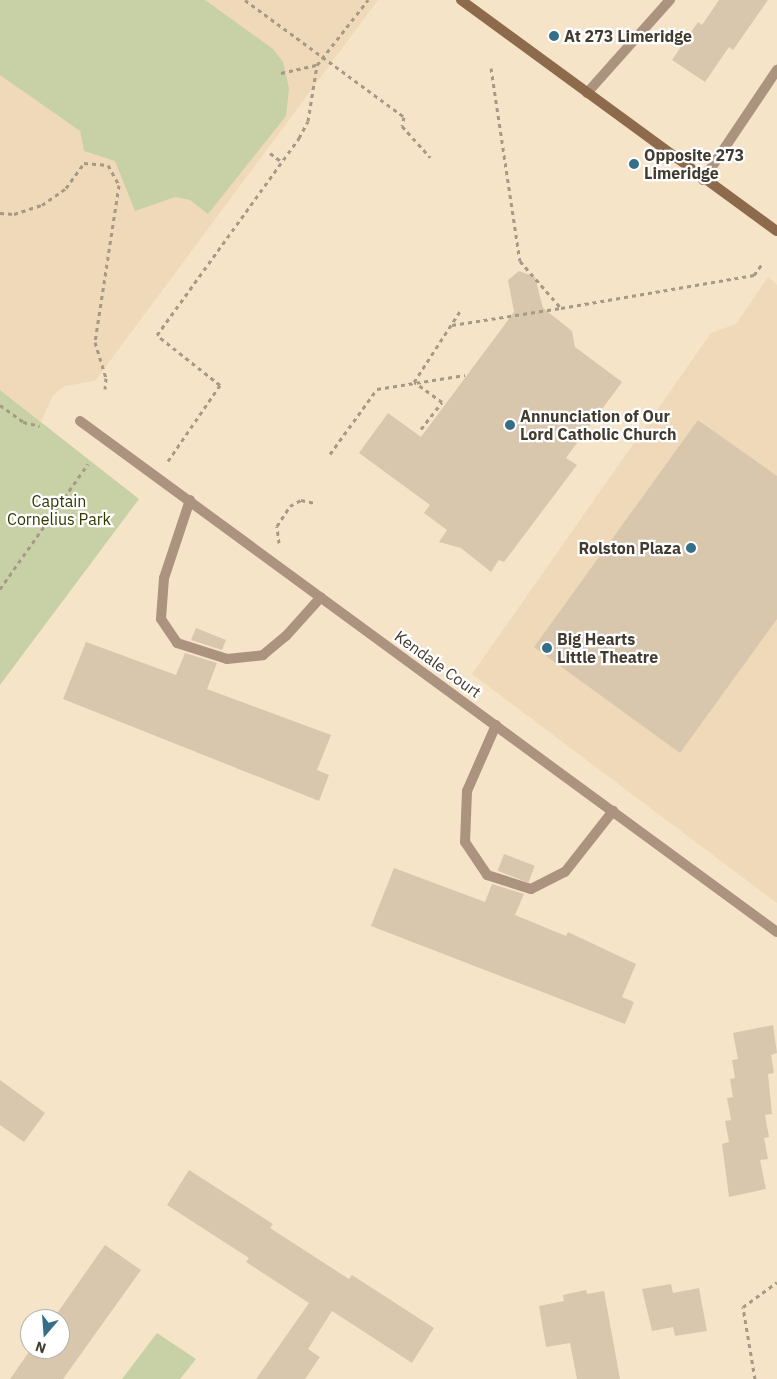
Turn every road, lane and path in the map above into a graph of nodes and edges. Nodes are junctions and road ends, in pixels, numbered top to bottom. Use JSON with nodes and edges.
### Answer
{"nodes":[{"id":1,"x":245,"y":0,"type":"edge"},
{"id":2,"x":368,"y":0,"type":"edge"},
{"id":3,"x":462,"y":0,"type":"edge"},
{"id":4,"x":670,"y":0,"type":"edge"},
{"id":5,"x":322,"y":58,"type":"junction"},
{"id":6,"x":317,"y":65,"type":"junction"},
{"id":7,"x":491,"y":68,"type":"dead end"},
{"id":8,"x":777,"y":70,"type":"edge"},
{"id":9,"x":281,"y":73,"type":"dead end"},
{"id":10,"x":587,"y":93,"type":"junction"},
{"id":11,"x":270,"y":153,"type":"dead end"},
{"id":12,"x":430,"y":157,"type":"dead end"},
{"id":13,"x":282,"y":162,"type":"junction"},
{"id":14,"x":703,"y":180,"type":"junction"},
{"id":15,"x":0,"y":213,"type":"edge"},
{"id":16,"x":777,"y":231,"type":"edge"},
{"id":17,"x":762,"y":264,"type":"dead end"},
{"id":18,"x":462,"y":308,"type":"dead end"},
{"id":19,"x":561,"y":308,"type":"junction"},
{"id":20,"x":451,"y":325,"type":"junction"},
{"id":21,"x":465,"y":375,"type":"dead end"},
{"id":22,"x":414,"y":382,"type":"junction"},
{"id":23,"x":105,"y":389,"type":"dead end"},
{"id":24,"x":0,"y":405,"type":"edge"},
{"id":25,"x":80,"y":421,"type":"dead end"},
{"id":26,"x":40,"y":426,"type":"dead end"},
{"id":27,"x":421,"y":429,"type":"dead end"},
{"id":28,"x":330,"y":454,"type":"dead end"},
{"id":29,"x":168,"y":461,"type":"dead end"},
{"id":30,"x":88,"y":464,"type":"dead end"},
{"id":31,"x":190,"y":500,"type":"junction"},
{"id":32,"x":315,"y":503,"type":"dead end"},
{"id":33,"x":280,"y":543,"type":"dead end"},
{"id":34,"x":0,"y":589,"type":"edge"},
{"id":35,"x":321,"y":597,"type":"junction"},
{"id":36,"x":496,"y":725,"type":"junction"},
{"id":37,"x":612,"y":812,"type":"junction"},
{"id":38,"x":777,"y":932,"type":"edge"},
{"id":39,"x":777,"y":1282,"type":"edge"},
{"id":40,"x":755,"y":1379,"type":"edge"}],
"edges":[{"from":1,"to":5,"type":"path"},
{"from":2,"to":5,"type":"path"},
{"from":3,"to":10,"type":"street"},
{"from":4,"to":10,"type":"street"},
{"from":5,"to":6,"type":"path"},
{"from":5,"to":12,"type":"path"},
{"from":6,"to":9,"type":"path"},
{"from":6,"to":13,"type":"path"},
{"from":7,"to":19,"type":"path"},
{"from":8,"to":14,"type":"street"},
{"from":10,"to":14,"type":"street"},
{"from":11,"to":13,"type":"path"},
{"from":13,"to":29,"type":"path"},
{"from":14,"to":16,"type":"street"},
{"from":15,"to":23,"type":"path"},
{"from":17,"to":19,"type":"path"},
{"from":18,"to":20,"type":"path"},
{"from":19,"to":20,"type":"path"},
{"from":20,"to":22,"type":"path"},
{"from":21,"to":22,"type":"path"},
{"from":22,"to":27,"type":"path"},
{"from":22,"to":28,"type":"path"},
{"from":24,"to":26,"type":"path"},
{"from":25,"to":31,"type":"street","name":"Kendale Court"},
{"from":30,"to":34,"type":"path"},
{"from":31,"to":35,"type":"street","name":"Kendale Court"},
{"from":31,"to":35,"type":"street"},
{"from":32,"to":33,"type":"path"},
{"from":35,"to":36,"type":"street","name":"Kendale Court"},
{"from":36,"to":37,"type":"street","name":"Kendale Court"},
{"from":36,"to":37,"type":"street"},
{"from":37,"to":38,"type":"street","name":"Kendale Court"},
{"from":39,"to":40,"type":"path"}]}
